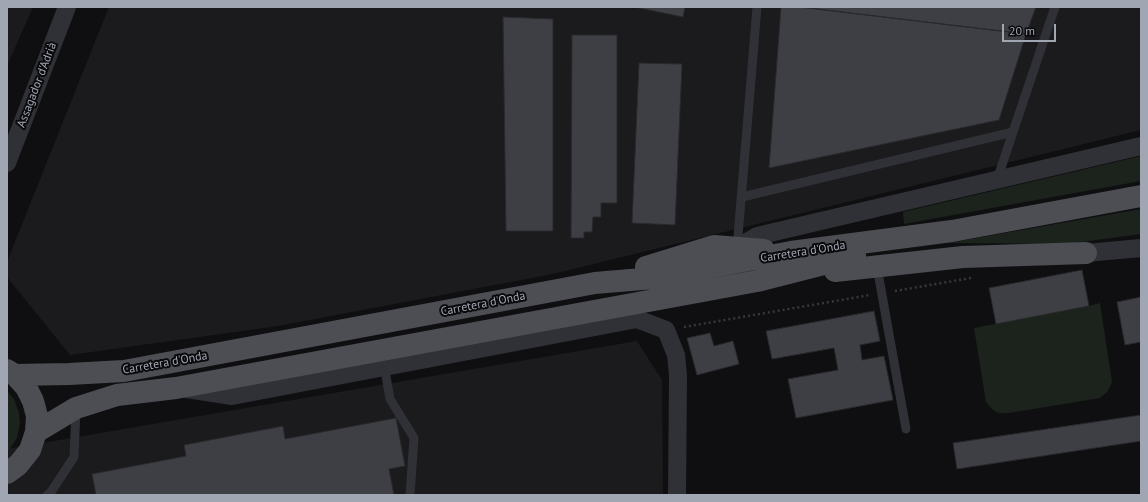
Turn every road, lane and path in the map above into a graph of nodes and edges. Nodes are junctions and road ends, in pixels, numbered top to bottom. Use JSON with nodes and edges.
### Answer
{"nodes":[{"id":1,"x":67,"y":7,"type":"edge"},
{"id":2,"x":757,"y":7,"type":"edge"},
{"id":3,"x":1055,"y":7,"type":"edge"},
{"id":4,"x":1013,"y":132,"type":"junction"},
{"id":5,"x":1141,"y":146,"type":"edge"},
{"id":6,"x":7,"y":163,"type":"edge"},
{"id":7,"x":996,"y":180,"type":"junction"},
{"id":8,"x":1141,"y":196,"type":"edge"},
{"id":9,"x":742,"y":198,"type":"junction"},
{"id":10,"x":952,"y":231,"type":"junction"},
{"id":11,"x":738,"y":248,"type":"junction"},
{"id":12,"x":1141,"y":248,"type":"edge"},
{"id":13,"x":791,"y":252,"type":"junction"},
{"id":14,"x":1086,"y":253,"type":"joint"},
{"id":15,"x":877,"y":266,"type":"junction"},
{"id":16,"x":757,"y":281,"type":"junction"},
{"id":17,"x":595,"y":283,"type":"junction"},
{"id":18,"x":882,"y":293,"type":"junction"},
{"id":19,"x":666,"y":330,"type":"junction"},
{"id":20,"x":383,"y":358,"type":"junction"},
{"id":21,"x":11,"y":373,"type":"edge"},
{"id":22,"x":76,"y":408,"type":"junction"},
{"id":23,"x":906,"y":429,"type":"dead end"},
{"id":24,"x":36,"y":432,"type":"junction"},
{"id":25,"x":7,"y":473,"type":"edge"},
{"id":26,"x":47,"y":495,"type":"edge"},
{"id":27,"x":410,"y":495,"type":"edge"},
{"id":28,"x":677,"y":495,"type":"edge"}],
"edges":[{"from":1,"to":6,"type":"street","name":"Assagador d'Adrià"},
{"from":2,"to":9,"type":"lane"},
{"from":3,"to":4,"type":"lane"},
{"from":4,"to":7,"type":"lane"},
{"from":4,"to":9,"type":"lane"},
{"from":5,"to":7,"type":"street"},
{"from":7,"to":11,"type":"street"},
{"from":8,"to":10,"type":"main road","name":"Carretera d'Onda"},
{"from":9,"to":11,"type":"lane"},
{"from":10,"to":13,"type":"main road","name":"Carretera d'Onda"},
{"from":10,"to":16,"type":"main road","name":"Carretera d'Onda"},
{"from":11,"to":13,"type":"main road"},
{"from":11,"to":17,"type":"main road"},
{"from":12,"to":14,"type":"street"},
{"from":13,"to":17,"type":"main road","name":"Carretera d'Onda"},
{"from":14,"to":15,"type":"main road"},
{"from":15,"to":16,"type":"main road"},
{"from":15,"to":18,"type":"lane"},
{"from":16,"to":20,"type":"main road","name":"Carretera d'Onda"},
{"from":17,"to":21,"type":"main road","name":"Carretera d'Onda"},
{"from":18,"to":19,"type":"path"},
{"from":18,"to":23,"type":"lane"},
{"from":19,"to":20,"type":"street","name":"Carretera d'Onda"},
{"from":19,"to":28,"type":"street"},
{"from":20,"to":22,"type":"main road","name":"Carretera d'Onda"},
{"from":20,"to":27,"type":"lane"},
{"from":21,"to":24,"type":"main road"},
{"from":22,"to":24,"type":"main road","name":"Carretera d'Onda"},
{"from":22,"to":26,"type":"lane"},
{"from":24,"to":25,"type":"main road"}]}
